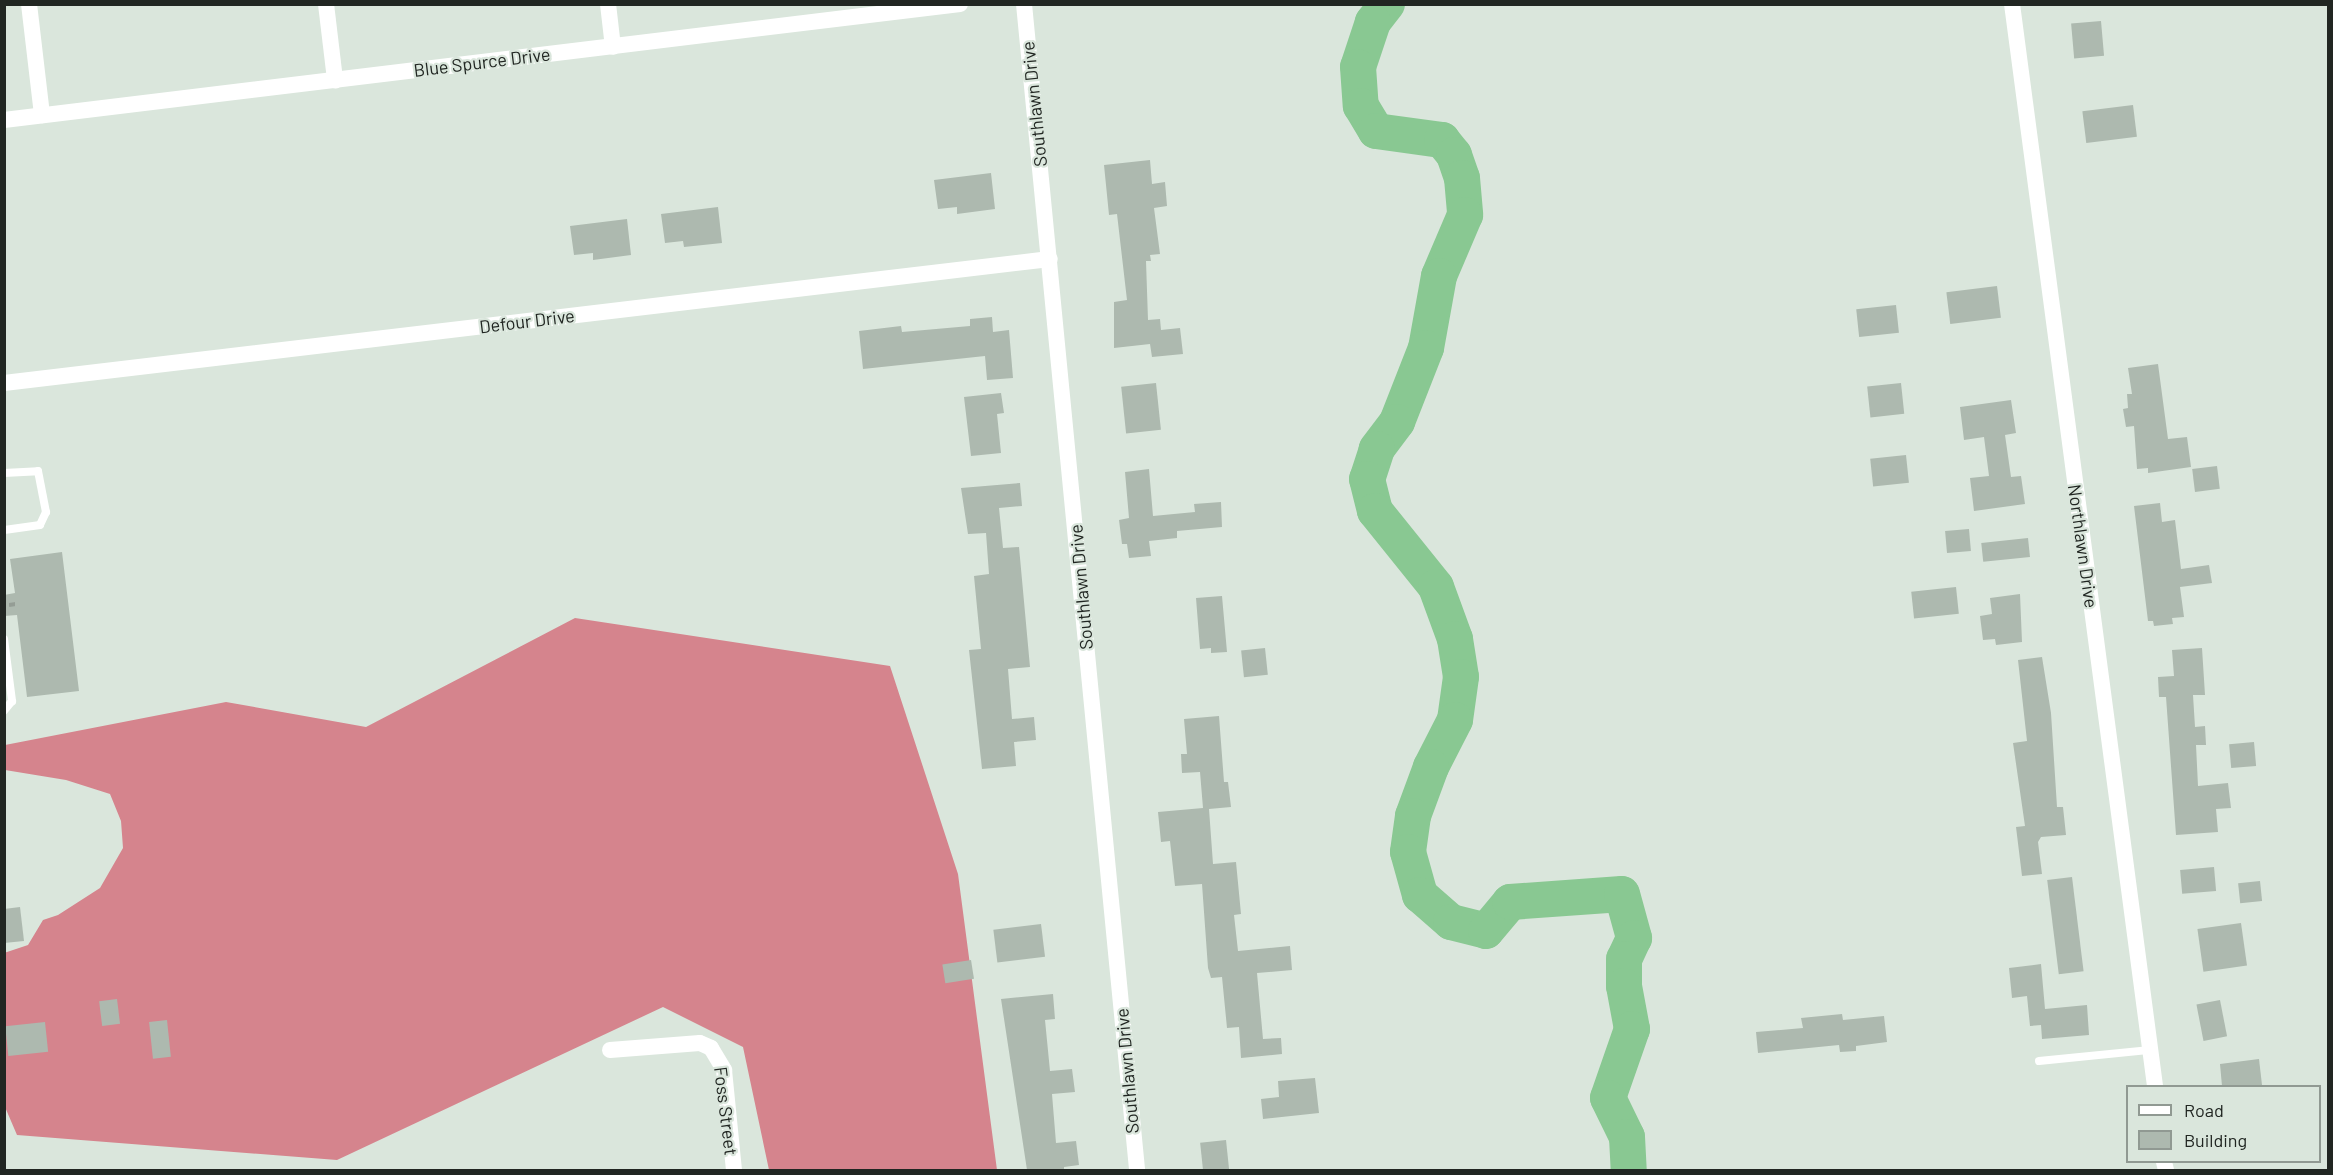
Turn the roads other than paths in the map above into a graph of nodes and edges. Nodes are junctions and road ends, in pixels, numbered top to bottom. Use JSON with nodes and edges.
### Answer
{"nodes":[{"id":1,"x":29,"y":4,"type":"edge"},
{"id":2,"x":326,"y":4,"type":"edge"},
{"id":3,"x":608,"y":4,"type":"edge"},
{"id":4,"x":960,"y":4,"type":"edge"},
{"id":5,"x":1024,"y":4,"type":"edge"},
{"id":6,"x":2012,"y":4,"type":"edge"},
{"id":7,"x":613,"y":46,"type":"junction"},
{"id":8,"x":335,"y":80,"type":"junction"},
{"id":9,"x":42,"y":115,"type":"junction"},
{"id":10,"x":4,"y":120,"type":"edge"},
{"id":11,"x":1050,"y":259,"type":"junction"},
{"id":12,"x":4,"y":383,"type":"edge"},
{"id":13,"x":4,"y":473,"type":"edge"},
{"id":14,"x":4,"y":530,"type":"edge"},
{"id":15,"x":4,"y":639,"type":"edge"},
{"id":16,"x":4,"y":711,"type":"edge"},
{"id":17,"x":610,"y":1050,"type":"dead end"},
{"id":18,"x":2150,"y":1050,"type":"junction"},
{"id":19,"x":2039,"y":1061,"type":"dead end"},
{"id":20,"x":2155,"y":1085,"type":"edge"},
{"id":21,"x":734,"y":1170,"type":"edge"},
{"id":22,"x":1137,"y":1170,"type":"edge"}],
"edges":[{"from":1,"to":9,"type":"street"},
{"from":2,"to":8,"type":"street"},
{"from":3,"to":7,"type":"street"},
{"from":4,"to":7,"type":"street","name":"Blue Spurce Drive"},
{"from":5,"to":11,"type":"street","name":"Southlawn Drive"},
{"from":6,"to":18,"type":"street","name":"Northlawn Drive"},
{"from":7,"to":8,"type":"street","name":"Blue Spurce Drive"},
{"from":8,"to":9,"type":"street","name":"Blue Spurce Drive"},
{"from":9,"to":10,"type":"street","name":"Blue Spurce Drive"},
{"from":11,"to":12,"type":"street","name":"Defour Drive"},
{"from":11,"to":22,"type":"street","name":"Southlawn Drive"},
{"from":13,"to":14,"type":"lane"},
{"from":15,"to":16,"type":"lane"},
{"from":17,"to":21,"type":"street","name":"Foss Street"},
{"from":18,"to":19,"type":"lane"},
{"from":18,"to":20,"type":"street","name":"Northlawn Drive"}]}
